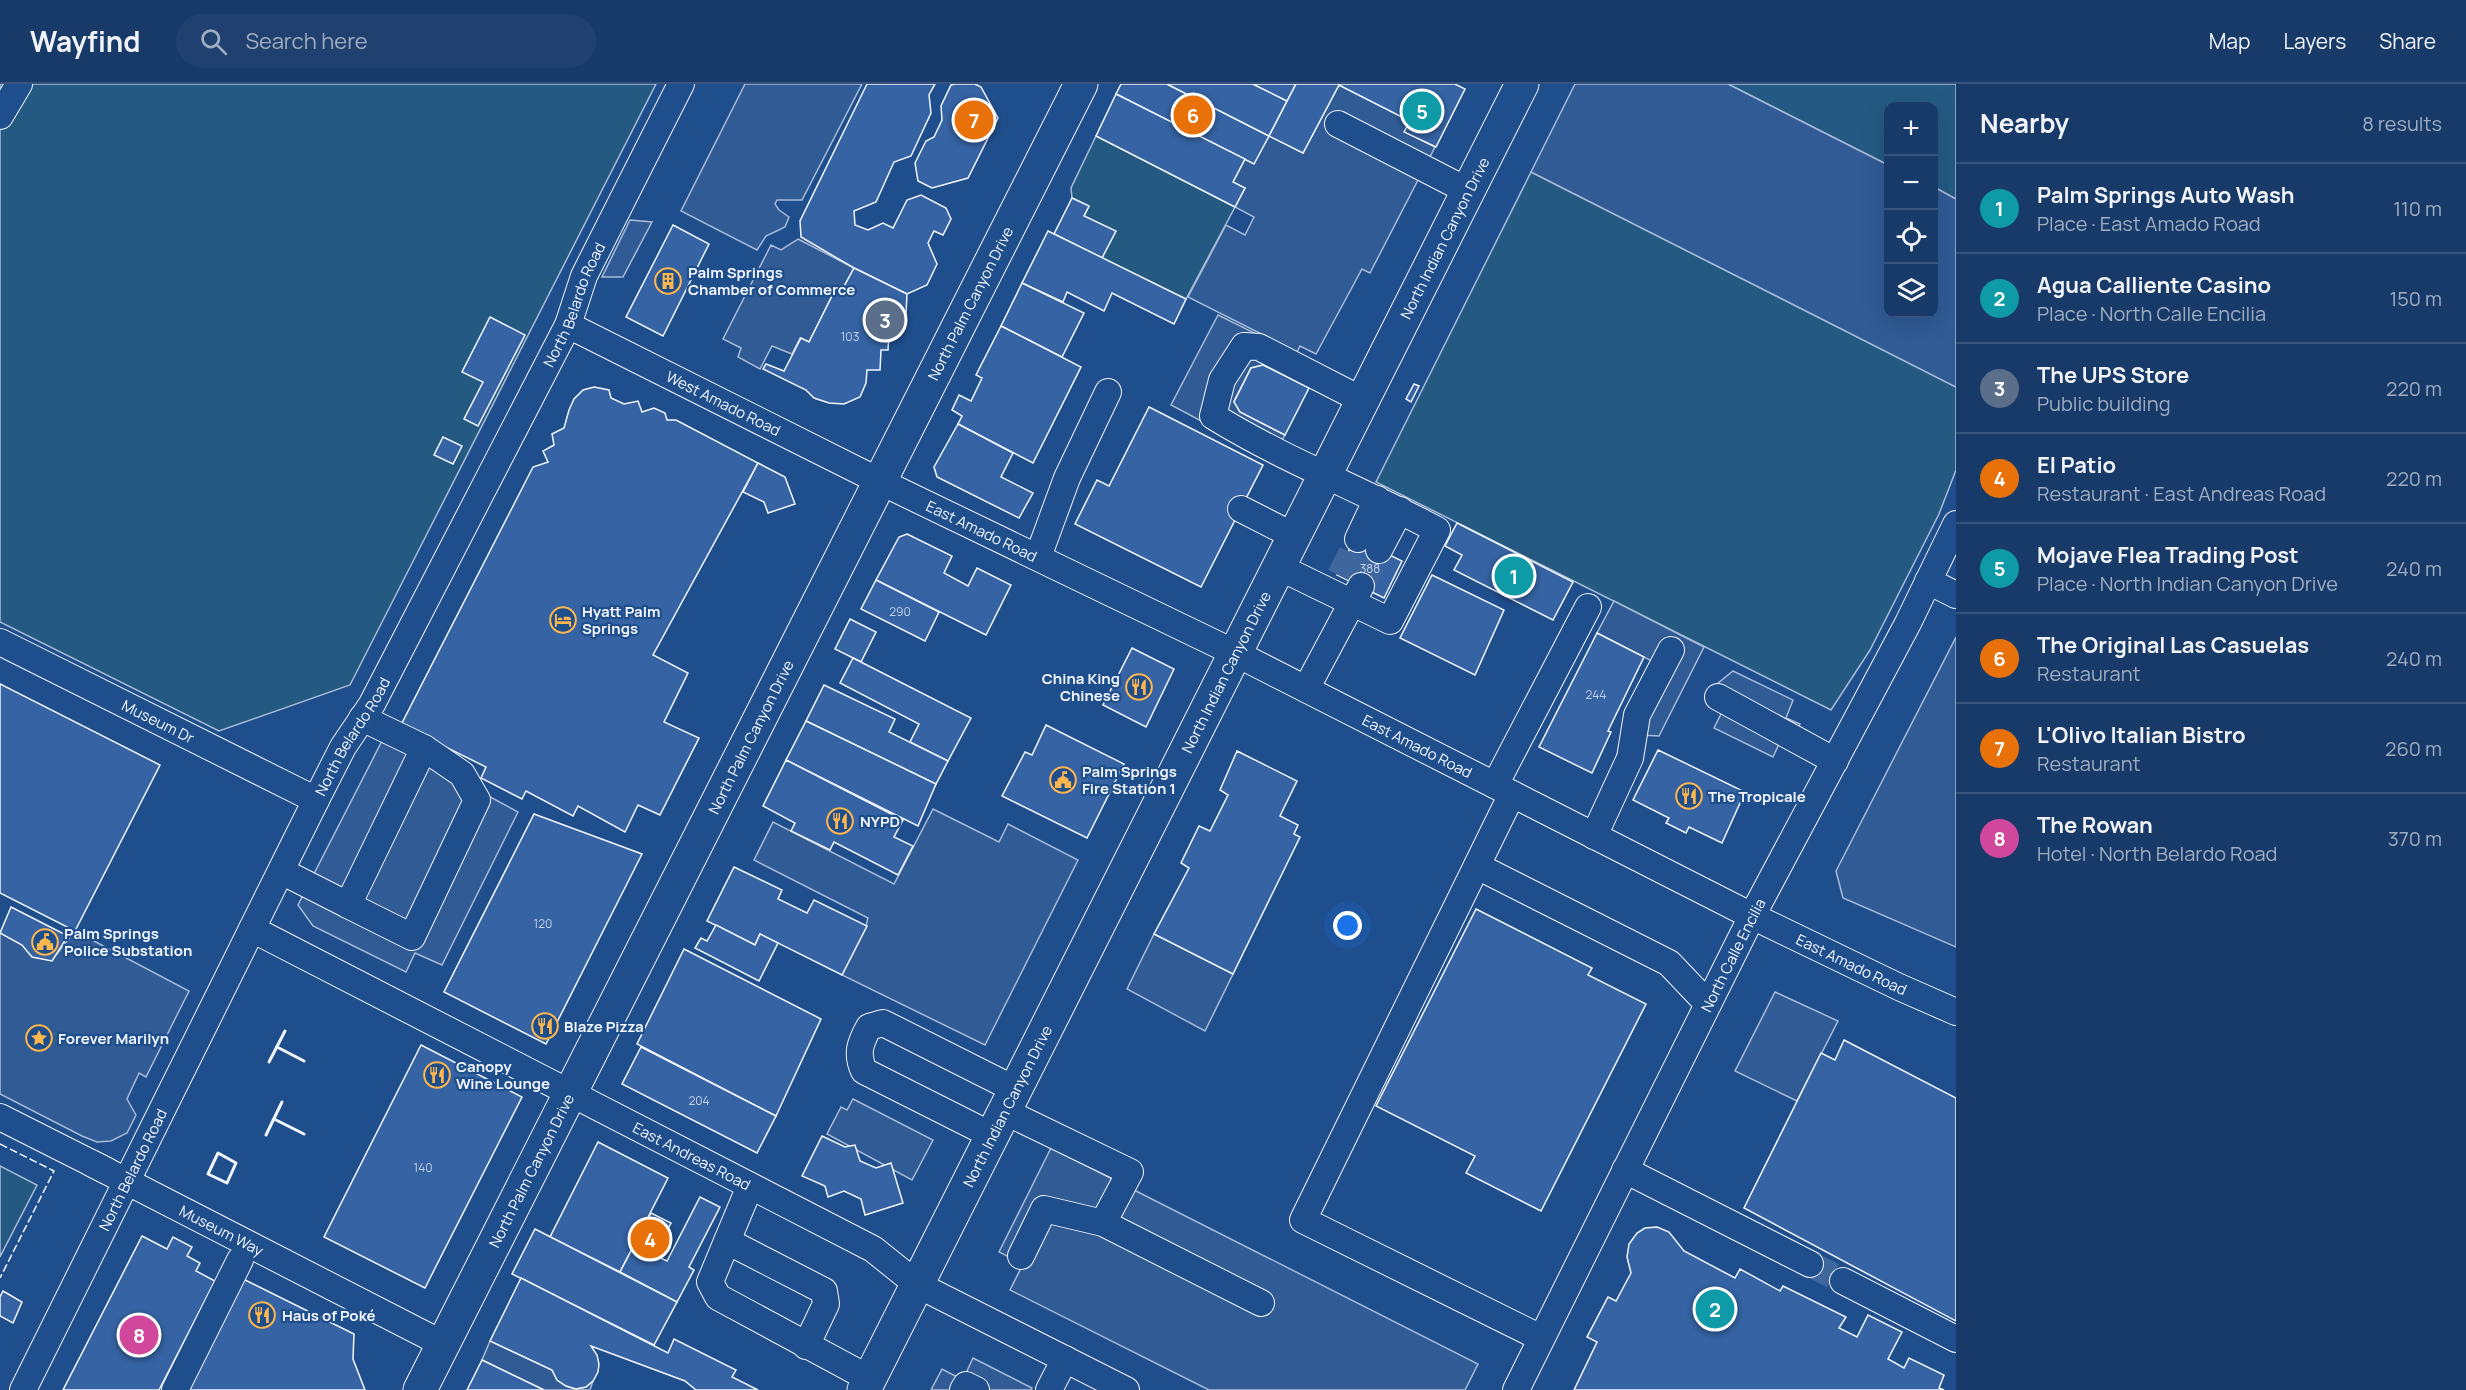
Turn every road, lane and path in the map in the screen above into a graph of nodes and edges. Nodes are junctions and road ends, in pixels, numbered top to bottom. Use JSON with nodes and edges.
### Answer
{"nodes":[{"id":1,"x":19,"y":84,"type":"edge"},
{"id":2,"x":681,"y":84,"type":"edge"},
{"id":3,"x":1081,"y":84,"type":"edge"},
{"id":4,"x":1522,"y":84,"type":"edge"},
{"id":5,"x":0,"y":116,"type":"edge"},
{"id":6,"x":1338,"y":124,"type":"dead end"},
{"id":7,"x":1468,"y":191,"type":"junction"},
{"id":8,"x":568,"y":325,"type":"junction"},
{"id":9,"x":1108,"y":392,"type":"dead end"},
{"id":10,"x":1362,"y":400,"type":"junction"},
{"id":11,"x":1325,"y":474,"type":"junction"},
{"id":12,"x":879,"y":481,"type":"junction"},
{"id":13,"x":1388,"y":505,"type":"junction"},
{"id":14,"x":1241,"y":509,"type":"dead end"},
{"id":15,"x":1956,"y":524,"type":"edge"},
{"id":16,"x":1294,"y":536,"type":"junction"},
{"id":17,"x":1369,"y":544,"type":"tunnel mouth"},
{"id":18,"x":1038,"y":557,"type":"junction"},
{"id":19,"x":1279,"y":567,"type":"junction"},
{"id":20,"x":1928,"y":581,"type":"junction"},
{"id":21,"x":1346,"y":590,"type":"junction"},
{"id":22,"x":1956,"y":595,"type":"edge"},
{"id":23,"x":1588,"y":607,"type":"dead end"},
{"id":24,"x":0,"y":642,"type":"edge"},
{"id":25,"x":1671,"y":650,"type":"dead end"},
{"id":26,"x":1235,"y":653,"type":"junction"},
{"id":27,"x":1306,"y":689,"type":"junction"},
{"id":28,"x":1719,"y":698,"type":"dead end"},
{"id":29,"x":362,"y":718,"type":"junction"},
{"id":30,"x":424,"y":748,"type":"junction"},
{"id":31,"x":1835,"y":761,"type":"junction"},
{"id":32,"x":1504,"y":790,"type":"junction"},
{"id":33,"x":316,"y":800,"type":"junction"},
{"id":34,"x":1594,"y":836,"type":"junction"},
{"id":35,"x":1477,"y":866,"type":"junction"},
{"id":36,"x":282,"y":871,"type":"junction"},
{"id":37,"x":348,"y":905,"type":"junction"},
{"id":38,"x":1752,"y":916,"type":"junction"},
{"id":39,"x":252,"y":929,"type":"junction"},
{"id":40,"x":1708,"y":1004,"type":"junction"},
{"id":41,"x":1956,"y":1012,"type":"edge"},
{"id":42,"x":570,"y":1094,"type":"junction"},
{"id":43,"x":1005,"y":1112,"type":"junction"},
{"id":44,"x":0,"y":1117,"type":"edge"},
{"id":45,"x":1625,"y":1170,"type":"junction"},
{"id":46,"x":126,"y":1182,"type":"junction"},
{"id":47,"x":750,"y":1186,"type":"junction"},
{"id":48,"x":1104,"y":1223,"type":"junction"},
{"id":49,"x":727,"y":1241,"type":"junction"},
{"id":50,"x":1021,"y":1256,"type":"dead end"},
{"id":51,"x":240,"y":1260,"type":"dead end"},
{"id":52,"x":1810,"y":1264,"type":"tunnel mouth"},
{"id":53,"x":1843,"y":1281,"type":"tunnel mouth"},
{"id":54,"x":918,"y":1285,"type":"junction"},
{"id":55,"x":1260,"y":1303,"type":"dead end"},
{"id":56,"x":1541,"y":1338,"type":"junction"},
{"id":57,"x":1956,"y":1339,"type":"edge"},
{"id":58,"x":443,"y":1344,"type":"junction"},
{"id":59,"x":806,"y":1346,"type":"junction"},
{"id":60,"x":1065,"y":1359,"type":"junction"},
{"id":61,"x":867,"y":1384,"type":"edge"},
{"id":62,"x":23,"y":1390,"type":"edge"},
{"id":63,"x":175,"y":1390,"type":"edge"},
{"id":64,"x":420,"y":1390,"type":"edge"},
{"id":65,"x":963,"y":1390,"type":"edge"},
{"id":66,"x":976,"y":1390,"type":"edge"},
{"id":67,"x":1049,"y":1390,"type":"edge"},
{"id":68,"x":1126,"y":1390,"type":"edge"},
{"id":69,"x":1516,"y":1390,"type":"edge"}],
"edges":[{"from":1,"to":5,"type":"street"},
{"from":2,"to":8,"type":"street","name":"North Belardo Road"},
{"from":3,"to":12,"type":"main road","name":"North Palm Canyon Drive"},
{"from":4,"to":7,"type":"main road","name":"North Indian Canyon Drive"},
{"from":6,"to":7,"type":"street"},
{"from":7,"to":10,"type":"main road","name":"North Indian Canyon Drive"},
{"from":8,"to":12,"type":"street","name":"West Amado Road"},
{"from":8,"to":29,"type":"street","name":"North Belardo Road"},
{"from":9,"to":18,"type":"street"},
{"from":10,"to":11,"type":"main road","name":"North Indian Canyon Drive"},
{"from":10,"to":11,"type":"street"},
{"from":11,"to":13,"type":"street"},
{"from":11,"to":16,"type":"main road","name":"North Indian Canyon Drive"},
{"from":12,"to":18,"type":"street","name":"East Amado Road"},
{"from":12,"to":42,"type":"main road","name":"North Palm Canyon Drive"},
{"from":13,"to":17,"type":"street"},
{"from":13,"to":21,"type":"street"},
{"from":14,"to":16,"type":"street"},
{"from":15,"to":20,"type":"street","name":"North Calle Encilia"},
{"from":16,"to":19,"type":"main road","name":"North Indian Canyon Drive"},
{"from":18,"to":26,"type":"street","name":"East Amado Road"},
{"from":19,"to":21,"type":"street"},
{"from":19,"to":26,"type":"main road","name":"North Indian Canyon Drive"},
{"from":20,"to":22,"type":"street"},
{"from":20,"to":31,"type":"street","name":"North Calle Encilia"},
{"from":21,"to":27,"type":"street"},
{"from":23,"to":32,"type":"street"},
{"from":24,"to":33,"type":"street","name":"Museum Dr"},
{"from":25,"to":34,"type":"street"},
{"from":26,"to":27,"type":"street","name":"East Amado Road"},
{"from":26,"to":43,"type":"main road","name":"North Indian Canyon Drive"},
{"from":27,"to":32,"type":"street","name":"East Amado Road"},
{"from":28,"to":31,"type":"street"},
{"from":29,"to":30,"type":"street"},
{"from":29,"to":33,"type":"street","name":"North Belardo Road"},
{"from":30,"to":37,"type":"street"},
{"from":30,"to":37,"type":"street"},
{"from":31,"to":38,"type":"street","name":"North Calle Encilia"},
{"from":32,"to":34,"type":"street","name":"East Amado Road"},
{"from":32,"to":35,"type":"street"},
{"from":33,"to":36,"type":"street","name":"North Belardo Road"},
{"from":34,"to":38,"type":"street","name":"East Amado Road"},
{"from":35,"to":40,"type":"street"},
{"from":35,"to":56,"type":"street"},
{"from":36,"to":37,"type":"street"},
{"from":36,"to":39,"type":"street","name":"North Belardo Road"},
{"from":38,"to":40,"type":"street","name":"North Calle Encilia"},
{"from":38,"to":41,"type":"street","name":"East Amado Road"},
{"from":39,"to":42,"type":"street","name":"East Andreas Road"},
{"from":39,"to":46,"type":"street","name":"North Belardo Road"},
{"from":40,"to":45,"type":"street","name":"North Calle Encilia"},
{"from":42,"to":47,"type":"street","name":"East Andreas Road"},
{"from":42,"to":58,"type":"main road","name":"North Palm Canyon Drive"},
{"from":43,"to":43,"type":"street"},
{"from":43,"to":48,"type":"street"},
{"from":43,"to":54,"type":"main road","name":"North Indian Canyon Drive"},
{"from":44,"to":46,"type":"street","name":"Museum Way"},
{"from":45,"to":52,"type":"street"},
{"from":45,"to":56,"type":"street","name":"North Calle Encilia"},
{"from":46,"to":58,"type":"street","name":"Museum Way"},
{"from":46,"to":62,"type":"street","name":"North Belardo Road"},
{"from":47,"to":49,"type":"street"},
{"from":47,"to":54,"type":"street","name":"East Andreas Road"},
{"from":48,"to":50,"type":"street"},
{"from":48,"to":55,"type":"street"},
{"from":49,"to":59,"type":"street"},
{"from":49,"to":59,"type":"street"},
{"from":51,"to":63,"type":"street"},
{"from":53,"to":57,"type":"street"},
{"from":54,"to":60,"type":"street","name":"East Andreas Road"},
{"from":54,"to":61,"type":"main road","name":"North Indian Canyon Drive"},
{"from":56,"to":69,"type":"street","name":"North Calle Encilia"},
{"from":58,"to":64,"type":"main road","name":"North Palm Canyon Drive"},
{"from":59,"to":61,"type":"street"},
{"from":60,"to":67,"type":"street"},
{"from":60,"to":68,"type":"street","name":"East Andreas Road"},
{"from":65,"to":66,"type":"street"}]}
